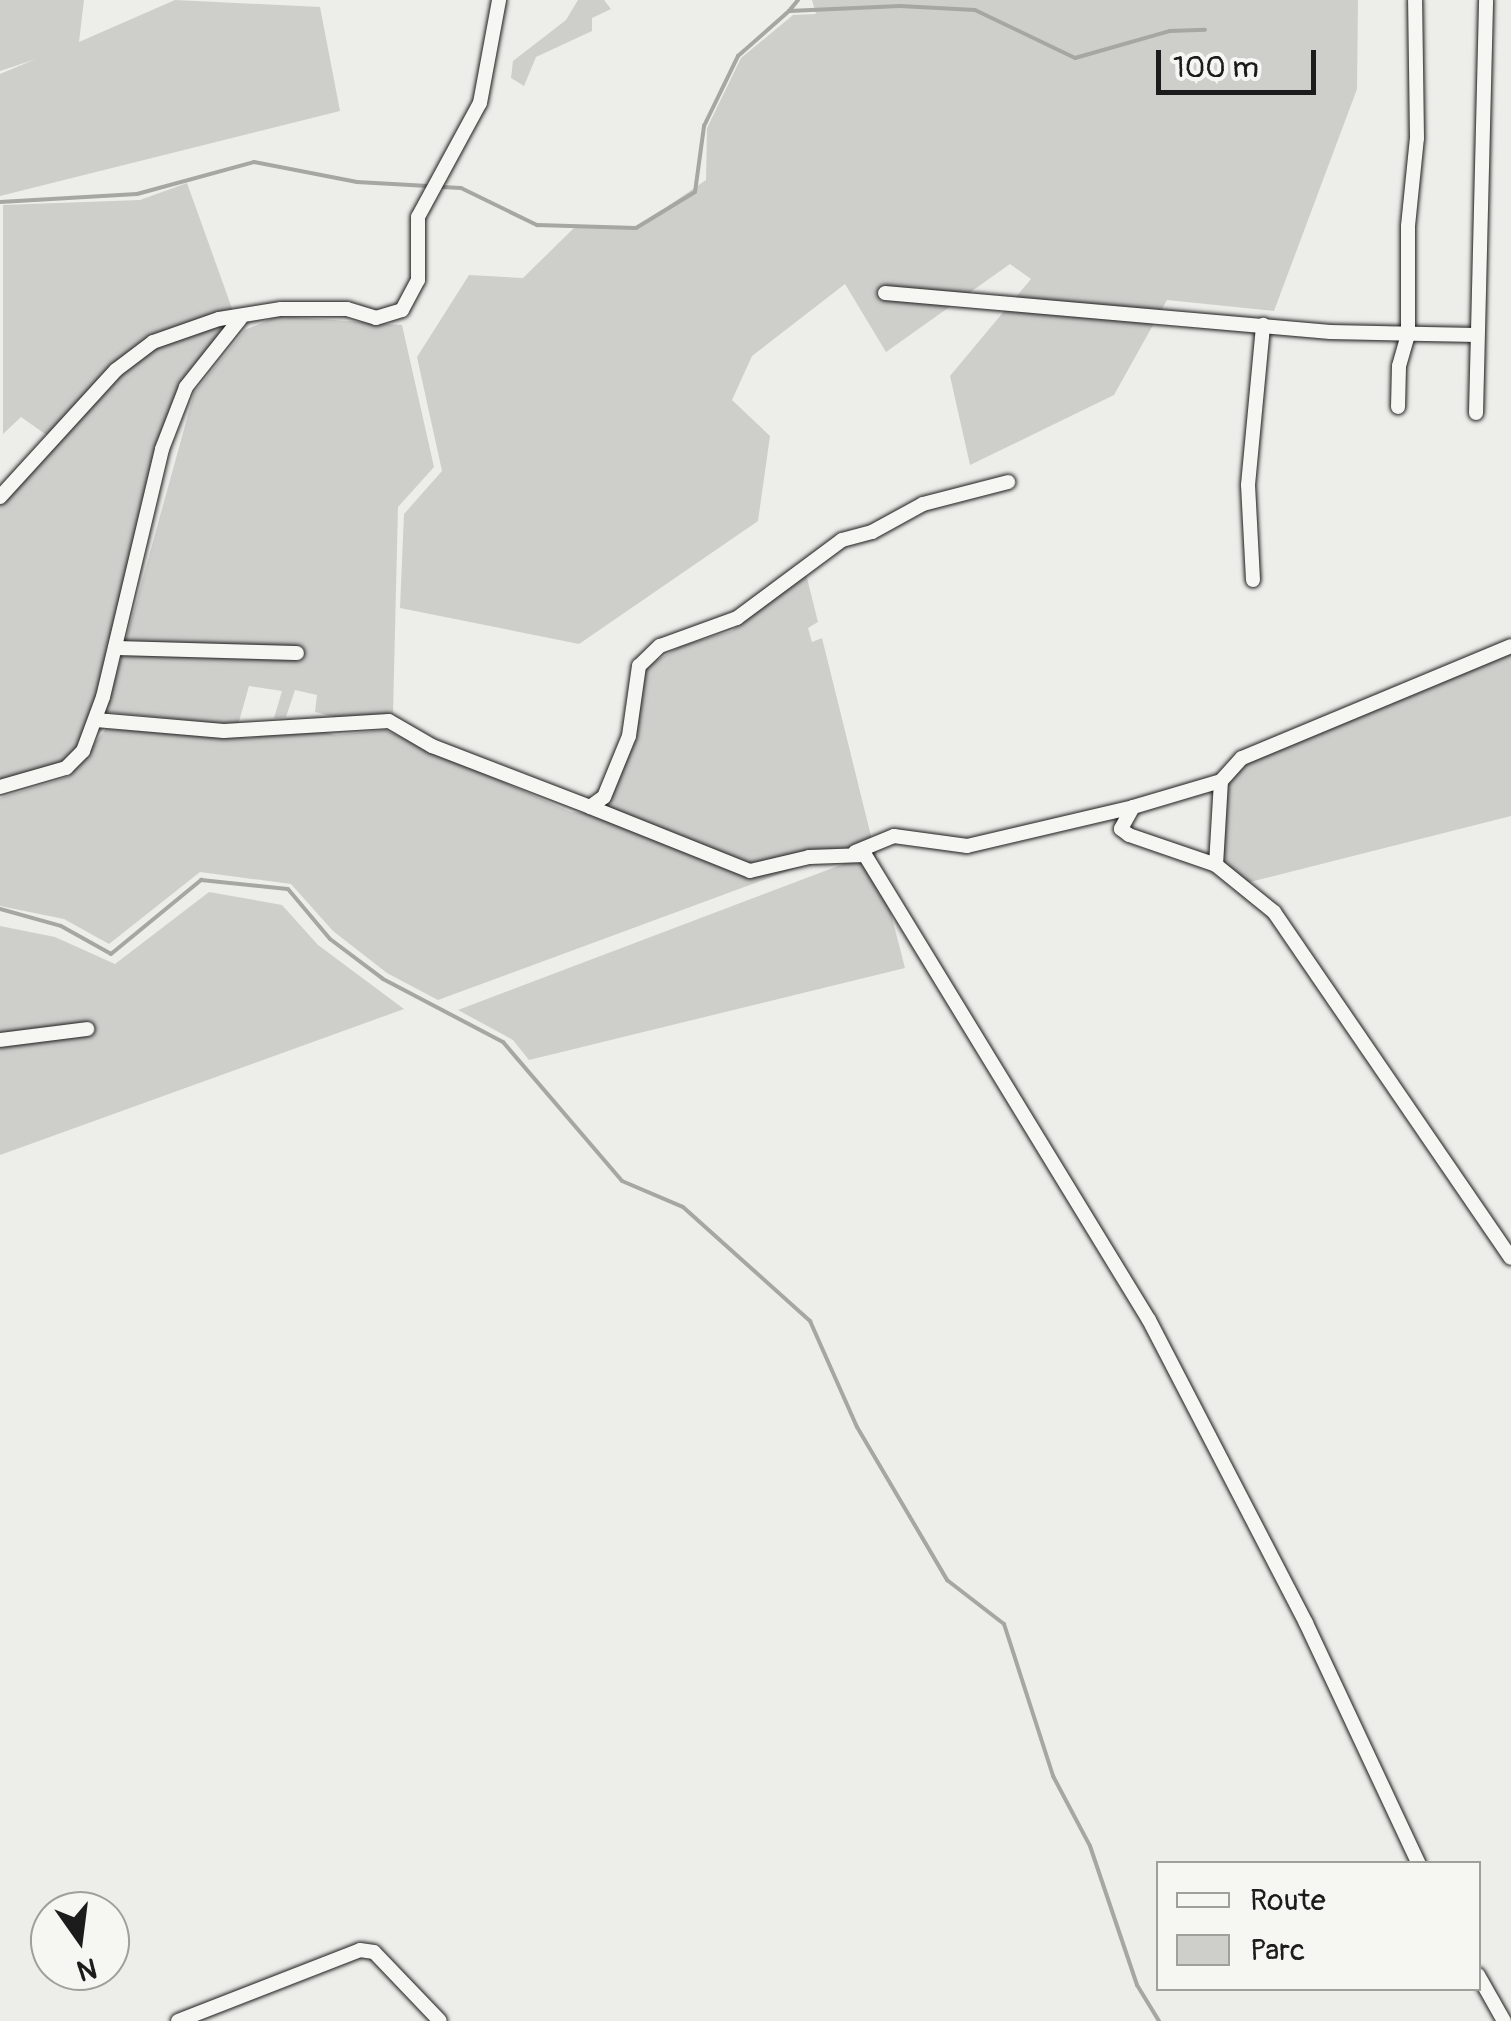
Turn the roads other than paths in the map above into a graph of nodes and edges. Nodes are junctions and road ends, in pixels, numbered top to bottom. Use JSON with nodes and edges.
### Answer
{"nodes":[{"id":1,"x":499,"y":0,"type":"edge"},
{"id":2,"x":1415,"y":0,"type":"edge"},
{"id":3,"x":1486,"y":0,"type":"edge"},
{"id":4,"x":885,"y":293,"type":"dead end"},
{"id":5,"x":240,"y":319,"type":"junction"},
{"id":6,"x":1263,"y":325,"type":"junction"},
{"id":7,"x":1408,"y":335,"type":"junction"},
{"id":8,"x":1478,"y":335,"type":"junction"},
{"id":9,"x":1398,"y":407,"type":"dead end"},
{"id":10,"x":1476,"y":414,"type":"dead end"},
{"id":11,"x":1008,"y":482,"type":"dead end"},
{"id":12,"x":0,"y":497,"type":"edge"},
{"id":13,"x":1253,"y":580,"type":"dead end"},
{"id":14,"x":1511,"y":646,"type":"edge"},
{"id":15,"x":114,"y":648,"type":"junction"},
{"id":16,"x":297,"y":653,"type":"dead end"},
{"id":17,"x":96,"y":720,"type":"junction"},
{"id":18,"x":1220,"y":781,"type":"junction"},
{"id":19,"x":0,"y":787,"type":"edge"},
{"id":20,"x":1133,"y":806,"type":"junction"},
{"id":21,"x":590,"y":807,"type":"junction"},
{"id":22,"x":855,"y":852,"type":"junction"},
{"id":23,"x":1216,"y":865,"type":"junction"},
{"id":24,"x":87,"y":1030,"type":"dead end"},
{"id":25,"x":0,"y":1040,"type":"edge"},
{"id":26,"x":1511,"y":1258,"type":"edge"},
{"id":27,"x":1417,"y":1861,"type":"edge"},
{"id":28,"x":1481,"y":1979,"type":"edge"},
{"id":29,"x":178,"y":2021,"type":"edge"},
{"id":30,"x":440,"y":2021,"type":"edge"},
{"id":31,"x":1504,"y":2021,"type":"edge"}],
"edges":[{"from":1,"to":5,"type":"street"},
{"from":2,"to":7,"type":"street"},
{"from":3,"to":8,"type":"street"},
{"from":4,"to":6,"type":"street"},
{"from":5,"to":12,"type":"street"},
{"from":5,"to":15,"type":"street"},
{"from":6,"to":7,"type":"street"},
{"from":6,"to":13,"type":"street"},
{"from":7,"to":8,"type":"street"},
{"from":7,"to":9,"type":"street"},
{"from":8,"to":10,"type":"street"},
{"from":11,"to":21,"type":"street"},
{"from":14,"to":18,"type":"street"},
{"from":15,"to":16,"type":"street"},
{"from":15,"to":17,"type":"street"},
{"from":17,"to":19,"type":"street"},
{"from":17,"to":21,"type":"street"},
{"from":18,"to":20,"type":"street"},
{"from":18,"to":23,"type":"street"},
{"from":20,"to":22,"type":"street"},
{"from":20,"to":23,"type":"street"},
{"from":21,"to":22,"type":"street"},
{"from":22,"to":27,"type":"street"},
{"from":23,"to":26,"type":"street"},
{"from":24,"to":25,"type":"street"},
{"from":28,"to":31,"type":"street"},
{"from":29,"to":30,"type":"street"}]}
